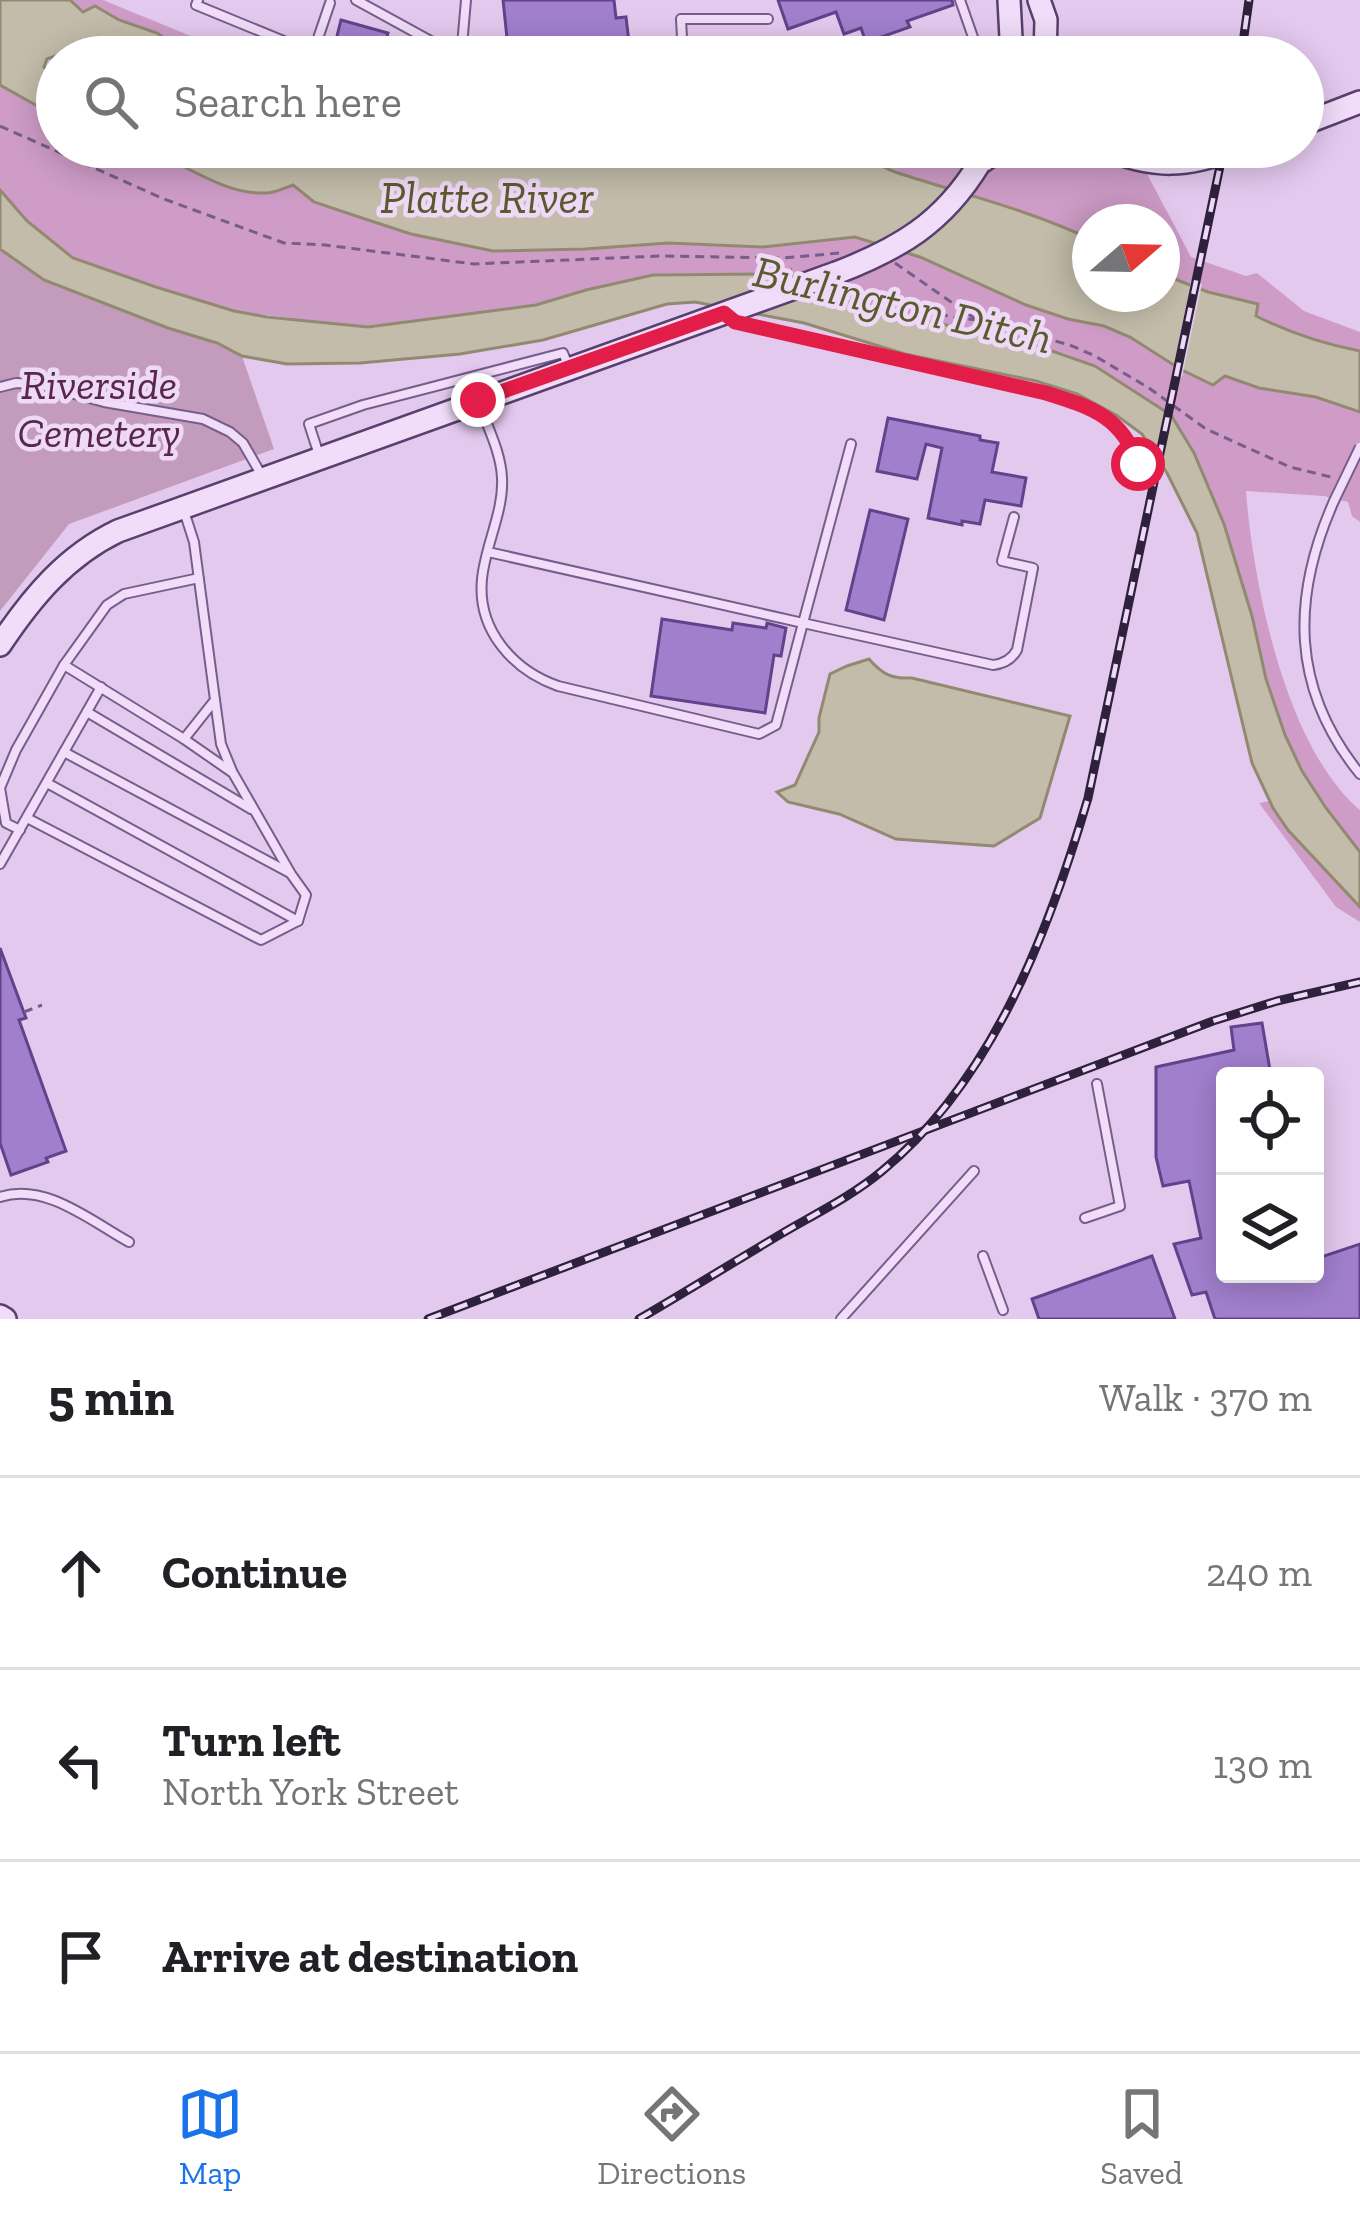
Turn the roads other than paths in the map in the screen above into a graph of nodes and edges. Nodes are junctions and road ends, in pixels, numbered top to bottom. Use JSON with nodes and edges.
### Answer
{"nodes":[{"id":1,"x":356,"y":0,"type":"edge"},
{"id":2,"x":466,"y":0,"type":"edge"},
{"id":3,"x":960,"y":0,"type":"edge"},
{"id":4,"x":1009,"y":0,"type":"edge"},
{"id":5,"x":194,"y":2,"type":"edge"},
{"id":6,"x":330,"y":3,"type":"edge"},
{"id":7,"x":768,"y":19,"type":"dead end"},
{"id":8,"x":274,"y":36,"type":"edge"},
{"id":9,"x":319,"y":36,"type":"edge"},
{"id":10,"x":422,"y":36,"type":"edge"},
{"id":11,"x":462,"y":36,"type":"edge"},
{"id":12,"x":682,"y":36,"type":"edge"},
{"id":13,"x":973,"y":36,"type":"edge"},
{"id":14,"x":1011,"y":36,"type":"edge"},
{"id":15,"x":1360,"y":102,"type":"edge"},
{"id":16,"x":1324,"y":116,"type":"edge"},
{"id":17,"x":975,"y":168,"type":"edge"},
{"id":18,"x":568,"y":368,"type":"junction"},
{"id":19,"x":0,"y":387,"type":"edge"},
{"id":20,"x":478,"y":400,"type":"junction"},
{"id":21,"x":851,"y":444,"type":"dead end"},
{"id":22,"x":1360,"y":447,"type":"edge"},
{"id":23,"x":319,"y":457,"type":"junction"},
{"id":24,"x":262,"y":478,"type":"junction"},
{"id":25,"x":183,"y":507,"type":"junction"},
{"id":26,"x":1014,"y":517,"type":"dead end"},
{"id":27,"x":488,"y":552,"type":"junction"},
{"id":28,"x":1002,"y":560,"type":"junction"},
{"id":29,"x":1001,"y":572,"type":"dead end"},
{"id":30,"x":199,"y":578,"type":"junction"},
{"id":31,"x":803,"y":622,"type":"junction"},
{"id":32,"x":0,"y":645,"type":"edge"},
{"id":33,"x":64,"y":665,"type":"junction"},
{"id":34,"x":101,"y":687,"type":"junction"},
{"id":35,"x":215,"y":700,"type":"junction"},
{"id":36,"x":87,"y":712,"type":"junction"},
{"id":37,"x":184,"y":739,"type":"junction"},
{"id":38,"x":64,"y":752,"type":"junction"},
{"id":39,"x":233,"y":772,"type":"junction"},
{"id":40,"x":1360,"y":774,"type":"edge"},
{"id":41,"x":47,"y":783,"type":"junction"},
{"id":42,"x":256,"y":812,"type":"junction"},
{"id":43,"x":27,"y":818,"type":"junction"},
{"id":44,"x":20,"y":830,"type":"junction"},
{"id":45,"x":0,"y":864,"type":"edge"},
{"id":46,"x":291,"y":874,"type":"junction"},
{"id":47,"x":298,"y":921,"type":"junction"},
{"id":48,"x":1097,"y":1084,"type":"dead end"},
{"id":49,"x":974,"y":1171,"type":"dead end"},
{"id":50,"x":0,"y":1197,"type":"edge"},
{"id":51,"x":1085,"y":1218,"type":"dead end"},
{"id":52,"x":129,"y":1241,"type":"dead end"},
{"id":53,"x":983,"y":1256,"type":"dead end"},
{"id":54,"x":1003,"y":1310,"type":"dead end"},
{"id":55,"x":841,"y":1319,"type":"edge"}],
"edges":[{"from":1,"to":10,"type":"lane"},
{"from":2,"to":11,"type":"lane"},
{"from":3,"to":13,"type":"lane"},
{"from":4,"to":14,"type":"main road"},
{"from":5,"to":8,"type":"lane"},
{"from":6,"to":9,"type":"lane"},
{"from":7,"to":12,"type":"lane"},
{"from":15,"to":16,"type":"main road"},
{"from":17,"to":18,"type":"main road","bridge":true},
{"from":18,"to":20,"type":"main road"},
{"from":18,"to":23,"type":"lane"},
{"from":19,"to":24,"type":"lane"},
{"from":20,"to":23,"type":"main road"},
{"from":20,"to":27,"type":"lane"},
{"from":21,"to":31,"type":"lane"},
{"from":22,"to":40,"type":"lane","bridge":true},
{"from":23,"to":24,"type":"main road"},
{"from":24,"to":25,"type":"main road"},
{"from":25,"to":30,"type":"lane"},
{"from":25,"to":32,"type":"main road"},
{"from":26,"to":28,"type":"lane"},
{"from":27,"to":31,"type":"lane"},
{"from":27,"to":31,"type":"lane"},
{"from":28,"to":29,"type":"lane"},
{"from":28,"to":31,"type":"lane"},
{"from":30,"to":33,"type":"lane"},
{"from":30,"to":35,"type":"lane"},
{"from":33,"to":34,"type":"lane"},
{"from":33,"to":44,"type":"lane"},
{"from":34,"to":36,"type":"lane"},
{"from":34,"to":37,"type":"lane"},
{"from":35,"to":37,"type":"lane"},
{"from":35,"to":39,"type":"lane"},
{"from":36,"to":38,"type":"lane"},
{"from":36,"to":42,"type":"lane"},
{"from":37,"to":39,"type":"lane"},
{"from":38,"to":41,"type":"lane"},
{"from":38,"to":46,"type":"lane"},
{"from":39,"to":42,"type":"lane"},
{"from":41,"to":43,"type":"lane"},
{"from":41,"to":47,"type":"lane"},
{"from":42,"to":46,"type":"lane"},
{"from":43,"to":44,"type":"lane"},
{"from":43,"to":47,"type":"lane"},
{"from":44,"to":45,"type":"lane"},
{"from":46,"to":47,"type":"lane"},
{"from":48,"to":51,"type":"lane"},
{"from":49,"to":55,"type":"lane"},
{"from":50,"to":52,"type":"lane"},
{"from":53,"to":54,"type":"lane"}]}
